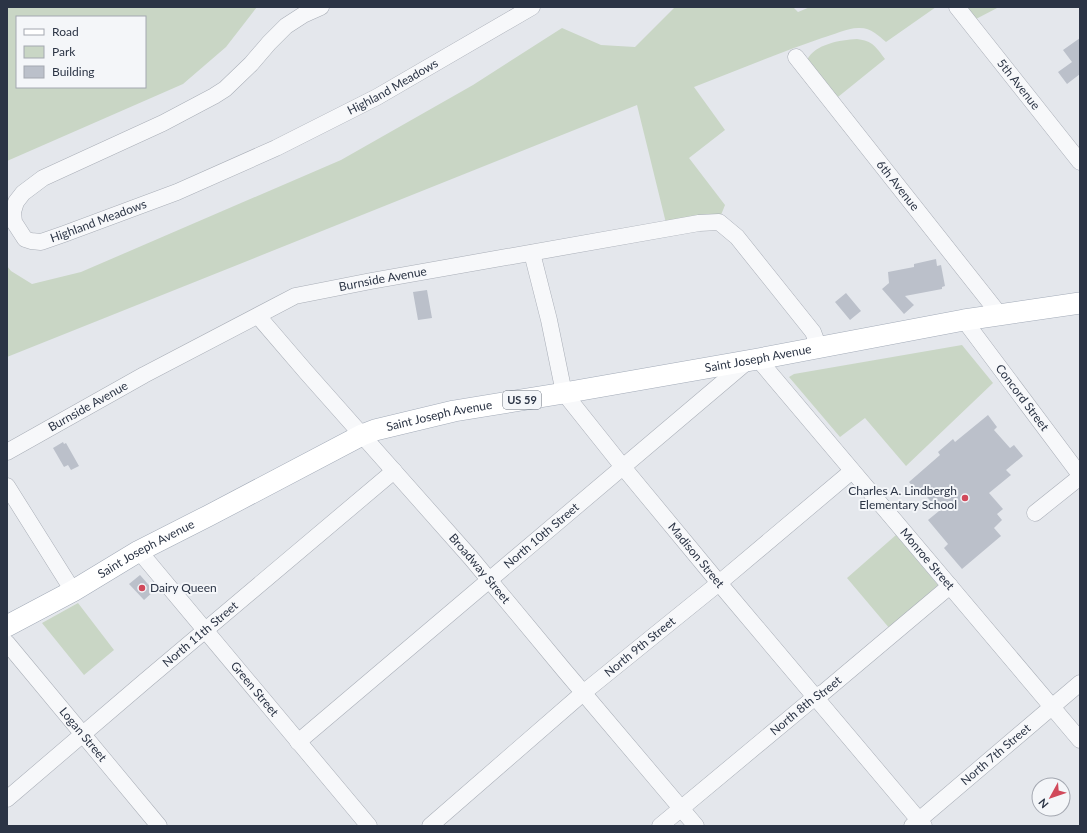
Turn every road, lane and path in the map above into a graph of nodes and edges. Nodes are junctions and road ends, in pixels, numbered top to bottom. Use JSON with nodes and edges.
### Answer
{"nodes":[{"id":1,"x":321,"y":7,"type":"edge"},
{"id":2,"x":532,"y":7,"type":"edge"},
{"id":3,"x":956,"y":7,"type":"edge"},
{"id":4,"x":796,"y":57,"type":"dead end"},
{"id":5,"x":1080,"y":162,"type":"edge"},
{"id":6,"x":532,"y":253,"type":"junction"},
{"id":7,"x":1080,"y":303,"type":"edge"},
{"id":8,"x":1000,"y":315,"type":"junction"},
{"id":9,"x":258,"y":316,"type":"junction"},
{"id":10,"x":964,"y":320,"type":"junction"},
{"id":11,"x":819,"y":348,"type":"junction"},
{"id":12,"x":753,"y":360,"type":"junction"},
{"id":13,"x":564,"y":393,"type":"junction"},
{"id":14,"x":362,"y":434,"type":"junction"},
{"id":15,"x":7,"y":452,"type":"edge"},
{"id":16,"x":622,"y":467,"type":"junction"},
{"id":17,"x":394,"y":471,"type":"junction"},
{"id":18,"x":852,"y":471,"type":"junction"},
{"id":19,"x":1080,"y":476,"type":"edge"},
{"id":20,"x":7,"y":486,"type":"edge"},
{"id":21,"x":1035,"y":512,"type":"dead end"},
{"id":22,"x":139,"y":551,"type":"junction"},
{"id":23,"x":490,"y":580,"type":"junction"},
{"id":24,"x":718,"y":583,"type":"junction"},
{"id":25,"x":950,"y":586,"type":"junction"},
{"id":26,"x":73,"y":591,"type":"junction"},
{"id":27,"x":7,"y":626,"type":"edge"},
{"id":28,"x":206,"y":630,"type":"junction"},
{"id":29,"x":7,"y":643,"type":"edge"},
{"id":30,"x":1080,"y":683,"type":"edge"},
{"id":31,"x":583,"y":693,"type":"junction"},
{"id":32,"x":816,"y":697,"type":"junction"},
{"id":33,"x":1052,"y":707,"type":"junction"},
{"id":34,"x":82,"y":734,"type":"junction"},
{"id":35,"x":1080,"y":740,"type":"edge"},
{"id":36,"x":298,"y":742,"type":"junction"},
{"id":37,"x":7,"y":799,"type":"edge"},
{"id":38,"x":681,"y":809,"type":"junction"},
{"id":39,"x":918,"y":824,"type":"edge"},
{"id":40,"x":159,"y":826,"type":"edge"},
{"id":41,"x":370,"y":826,"type":"edge"},
{"id":42,"x":430,"y":826,"type":"edge"},
{"id":43,"x":660,"y":826,"type":"edge"},
{"id":44,"x":696,"y":826,"type":"edge"}],
"edges":[{"from":1,"to":2,"type":"street","name":"Highland Meadows"},
{"from":3,"to":5,"type":"street","name":"5th Avenue"},
{"from":4,"to":8,"type":"street","name":"6th Avenue"},
{"from":6,"to":9,"type":"street","name":"Burnside Avenue"},
{"from":6,"to":11,"type":"street","name":"Burnside Avenue"},
{"from":6,"to":13,"type":"street","name":"Madison Street"},
{"from":7,"to":8,"type":"main road","name":"Saint Joseph Avenue","number":"US 59"},
{"from":8,"to":10,"type":"main road","name":"Saint Joseph Avenue","number":"US 59"},
{"from":9,"to":14,"type":"street","name":"Broadway Street"},
{"from":9,"to":15,"type":"street","name":"Burnside Avenue"},
{"from":10,"to":11,"type":"main road","name":"Saint Joseph Avenue","number":"US 59"},
{"from":10,"to":19,"type":"street","name":"Concord Street"},
{"from":11,"to":12,"type":"main road","name":"Saint Joseph Avenue","number":"US 59"},
{"from":12,"to":13,"type":"main road","name":"Saint Joseph Avenue","number":"US 59"},
{"from":12,"to":16,"type":"street","name":"North 10th Street"},
{"from":12,"to":18,"type":"street","name":"Monroe Street"},
{"from":13,"to":14,"type":"main road","name":"Saint Joseph Avenue","number":"US 59"},
{"from":13,"to":16,"type":"street","name":"Madison Street"},
{"from":14,"to":17,"type":"street","name":"Broadway Street"},
{"from":14,"to":22,"type":"main road","name":"Saint Joseph Avenue","number":"US 59"},
{"from":16,"to":23,"type":"street","name":"North 10th Street"},
{"from":16,"to":24,"type":"street","name":"Madison Street"},
{"from":17,"to":23,"type":"street","name":"Broadway Street"},
{"from":17,"to":28,"type":"street","name":"North 11th Street"},
{"from":18,"to":24,"type":"street","name":"North 9th Street"},
{"from":18,"to":25,"type":"street","name":"Monroe Street"},
{"from":19,"to":21,"type":"street"},
{"from":20,"to":26,"type":"street"},
{"from":22,"to":26,"type":"main road","name":"Saint Joseph Avenue","number":"US 59"},
{"from":22,"to":28,"type":"street","name":"Green Street"},
{"from":23,"to":31,"type":"street","name":"Broadway Street"},
{"from":23,"to":36,"type":"street","name":"North 10th Street"},
{"from":24,"to":31,"type":"street","name":"North 9th Street"},
{"from":24,"to":32,"type":"street","name":"Madison Street"},
{"from":25,"to":32,"type":"street","name":"North 8th Street"},
{"from":25,"to":33,"type":"street","name":"Monroe Street"},
{"from":26,"to":27,"type":"main road","name":"Saint Joseph Avenue","number":"US 59"},
{"from":28,"to":34,"type":"street","name":"North 11th Street"},
{"from":28,"to":36,"type":"street","name":"Green Street"},
{"from":29,"to":34,"type":"street","name":"Logan Street"},
{"from":30,"to":33,"type":"street","name":"North 7th Street"},
{"from":31,"to":38,"type":"street","name":"Broadway Street"},
{"from":31,"to":42,"type":"street","name":"North 9th Street"},
{"from":32,"to":38,"type":"street","name":"North 8th Street"},
{"from":32,"to":39,"type":"street","name":"Madison Street"},
{"from":33,"to":35,"type":"street","name":"Monroe Street"},
{"from":33,"to":39,"type":"street","name":"North 7th Street"},
{"from":34,"to":37,"type":"street","name":"North 11th Street"},
{"from":34,"to":40,"type":"street","name":"Logan Street"},
{"from":36,"to":41,"type":"street","name":"Green Street"},
{"from":38,"to":43,"type":"street","name":"North 8th Street"},
{"from":38,"to":44,"type":"street","name":"Broadway Street"}]}
